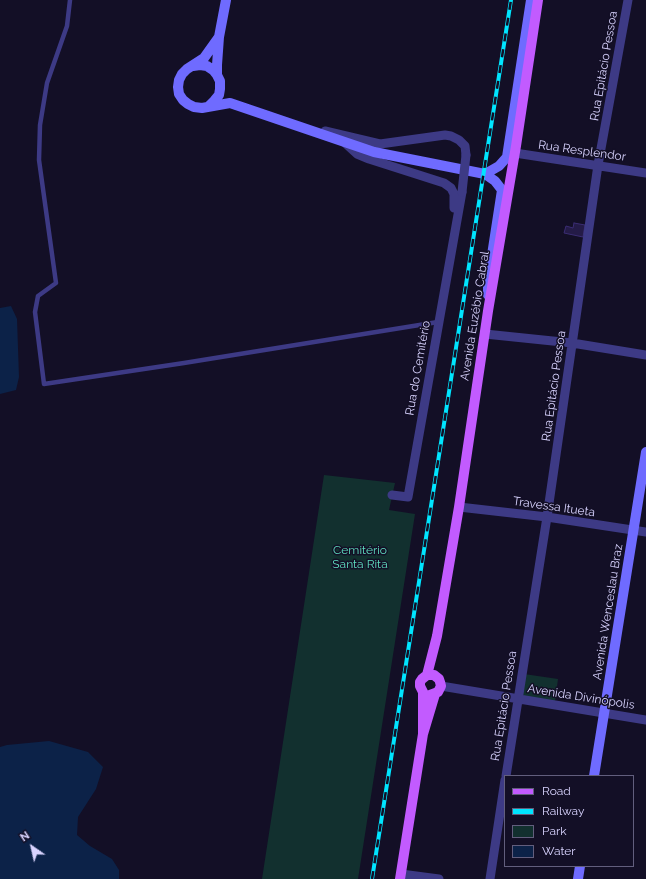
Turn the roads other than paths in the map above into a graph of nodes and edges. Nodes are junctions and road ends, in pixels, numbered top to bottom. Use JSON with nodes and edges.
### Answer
{"nodes":[{"id":1,"x":70,"y":0,"type":"edge"},
{"id":2,"x":226,"y":0,"type":"edge"},
{"id":3,"x":531,"y":0,"type":"edge"},
{"id":4,"x":538,"y":0,"type":"edge"},
{"id":5,"x":628,"y":0,"type":"edge"},
{"id":6,"x":220,"y":37,"type":"junction"},
{"id":7,"x":193,"y":66,"type":"junction"},
{"id":8,"x":219,"y":78,"type":"junction"},
{"id":9,"x":230,"y":103,"type":"junction"},
{"id":10,"x":208,"y":106,"type":"junction"},
{"id":11,"x":300,"y":128,"type":"junction"},
{"id":12,"x":344,"y":143,"type":"junction"},
{"id":13,"x":514,"y":153,"type":"junction"},
{"id":14,"x":598,"y":165,"type":"junction"},
{"id":15,"x":646,"y":172,"type":"edge"},
{"id":16,"x":485,"y":174,"type":"junction"},
{"id":17,"x":454,"y":227,"type":"junction"},
{"id":18,"x":488,"y":311,"type":"junction"},
{"id":19,"x":438,"y":322,"type":"junction"},
{"id":20,"x":485,"y":334,"type":"junction"},
{"id":21,"x":572,"y":343,"type":"junction"},
{"id":22,"x":646,"y":355,"type":"edge"},
{"id":23,"x":646,"y":452,"type":"edge"},
{"id":24,"x":392,"y":495,"type":"dead end"},
{"id":25,"x":459,"y":507,"type":"junction"},
{"id":26,"x":547,"y":517,"type":"junction"},
{"id":27,"x":634,"y":530,"type":"junction"},
{"id":28,"x":646,"y":532,"type":"edge"},
{"id":29,"x":435,"y":683,"type":"junction"},
{"id":30,"x":423,"y":692,"type":"junction"},
{"id":31,"x":518,"y":699,"type":"junction"},
{"id":32,"x":604,"y":712,"type":"junction"},
{"id":33,"x":646,"y":720,"type":"edge"},
{"id":34,"x":423,"y":734,"type":"junction"},
{"id":35,"x":506,"y":775,"type":"edge"},
{"id":36,"x":594,"y":775,"type":"edge"},
{"id":37,"x":504,"y":787,"type":"edge"},
{"id":38,"x":580,"y":867,"type":"edge"},
{"id":39,"x":401,"y":877,"type":"edge"},
{"id":40,"x":439,"y":879,"type":"edge"},
{"id":41,"x":490,"y":879,"type":"edge"},
{"id":42,"x":578,"y":879,"type":"edge"}],
"edges":[{"from":1,"to":19,"type":"lane"},
{"from":2,"to":6,"type":"street"},
{"from":3,"to":16,"type":"street"},
{"from":4,"to":13,"type":"main road","name":"Avenida Euzébio Cabral"},
{"from":5,"to":14,"type":"street","name":"Rua Epitácio Pessoa"},
{"from":6,"to":7,"type":"street"},
{"from":6,"to":8,"type":"street"},
{"from":7,"to":8,"type":"street"},
{"from":7,"to":10,"type":"street"},
{"from":8,"to":9,"type":"street"},
{"from":8,"to":10,"type":"street"},
{"from":9,"to":10,"type":"street"},
{"from":9,"to":11,"type":"street"},
{"from":11,"to":12,"type":"street"},
{"from":11,"to":17,"type":"street","name":"Rua do Cemitério","bridge":true},
{"from":12,"to":16,"type":"street"},
{"from":12,"to":17,"type":"street","name":"Rua do Cemitério"},
{"from":13,"to":14,"type":"street","name":"Rua Resplendor"},
{"from":13,"to":18,"type":"main road","name":"Avenida Euzébio Cabral"},
{"from":14,"to":15,"type":"street","name":"Rua Resplendor"},
{"from":14,"to":21,"type":"street","name":"Rua Epitácio Pessoa"},
{"from":16,"to":18,"type":"street"},
{"from":17,"to":19,"type":"street","name":"Rua do Cemitério"},
{"from":18,"to":20,"type":"main road","name":"Avenida Euzébio Cabral"},
{"from":19,"to":24,"type":"street","name":"Rua do Cemitério"},
{"from":20,"to":21,"type":"street"},
{"from":20,"to":25,"type":"main road","name":"Avenida Euzébio Cabral"},
{"from":21,"to":22,"type":"street"},
{"from":21,"to":26,"type":"street","name":"Rua Epitácio Pessoa"},
{"from":23,"to":27,"type":"street","name":"Avenida Wenceslau Braz"},
{"from":25,"to":26,"type":"street","name":"Travessa Itueta"},
{"from":25,"to":29,"type":"main road","name":"Avenida Euzébio Cabral"},
{"from":26,"to":27,"type":"street","name":"Travessa Itueta"},
{"from":26,"to":31,"type":"street","name":"Rua Epitácio Pessoa"},
{"from":27,"to":28,"type":"street","name":"Travessa Itueta"},
{"from":27,"to":32,"type":"street","name":"Avenida Wenceslau Braz"},
{"from":29,"to":30,"type":"main road"},
{"from":29,"to":30,"type":"main road","name":"Avenida Euzébio Cabral"},
{"from":29,"to":31,"type":"street","name":"Avenida Divinópolis"},
{"from":29,"to":34,"type":"main road","name":"Avenida Euzébio Cabral"},
{"from":30,"to":34,"type":"main road","name":"Avenida Euzébio Cabral"},
{"from":31,"to":32,"type":"street","name":"Avenida Divinópolis"},
{"from":31,"to":35,"type":"street","name":"Rua Epitácio Pessoa"},
{"from":32,"to":33,"type":"street","name":"Avenida Divinópolis"},
{"from":32,"to":36,"type":"street","name":"Avenida Wenceslau Braz"},
{"from":34,"to":39,"type":"main road","name":"Avenida Euzébio Cabral"},
{"from":37,"to":41,"type":"street","name":"Rua Epitácio Pessoa"},
{"from":38,"to":42,"type":"street"},
{"from":39,"to":40,"type":"street"}]}
